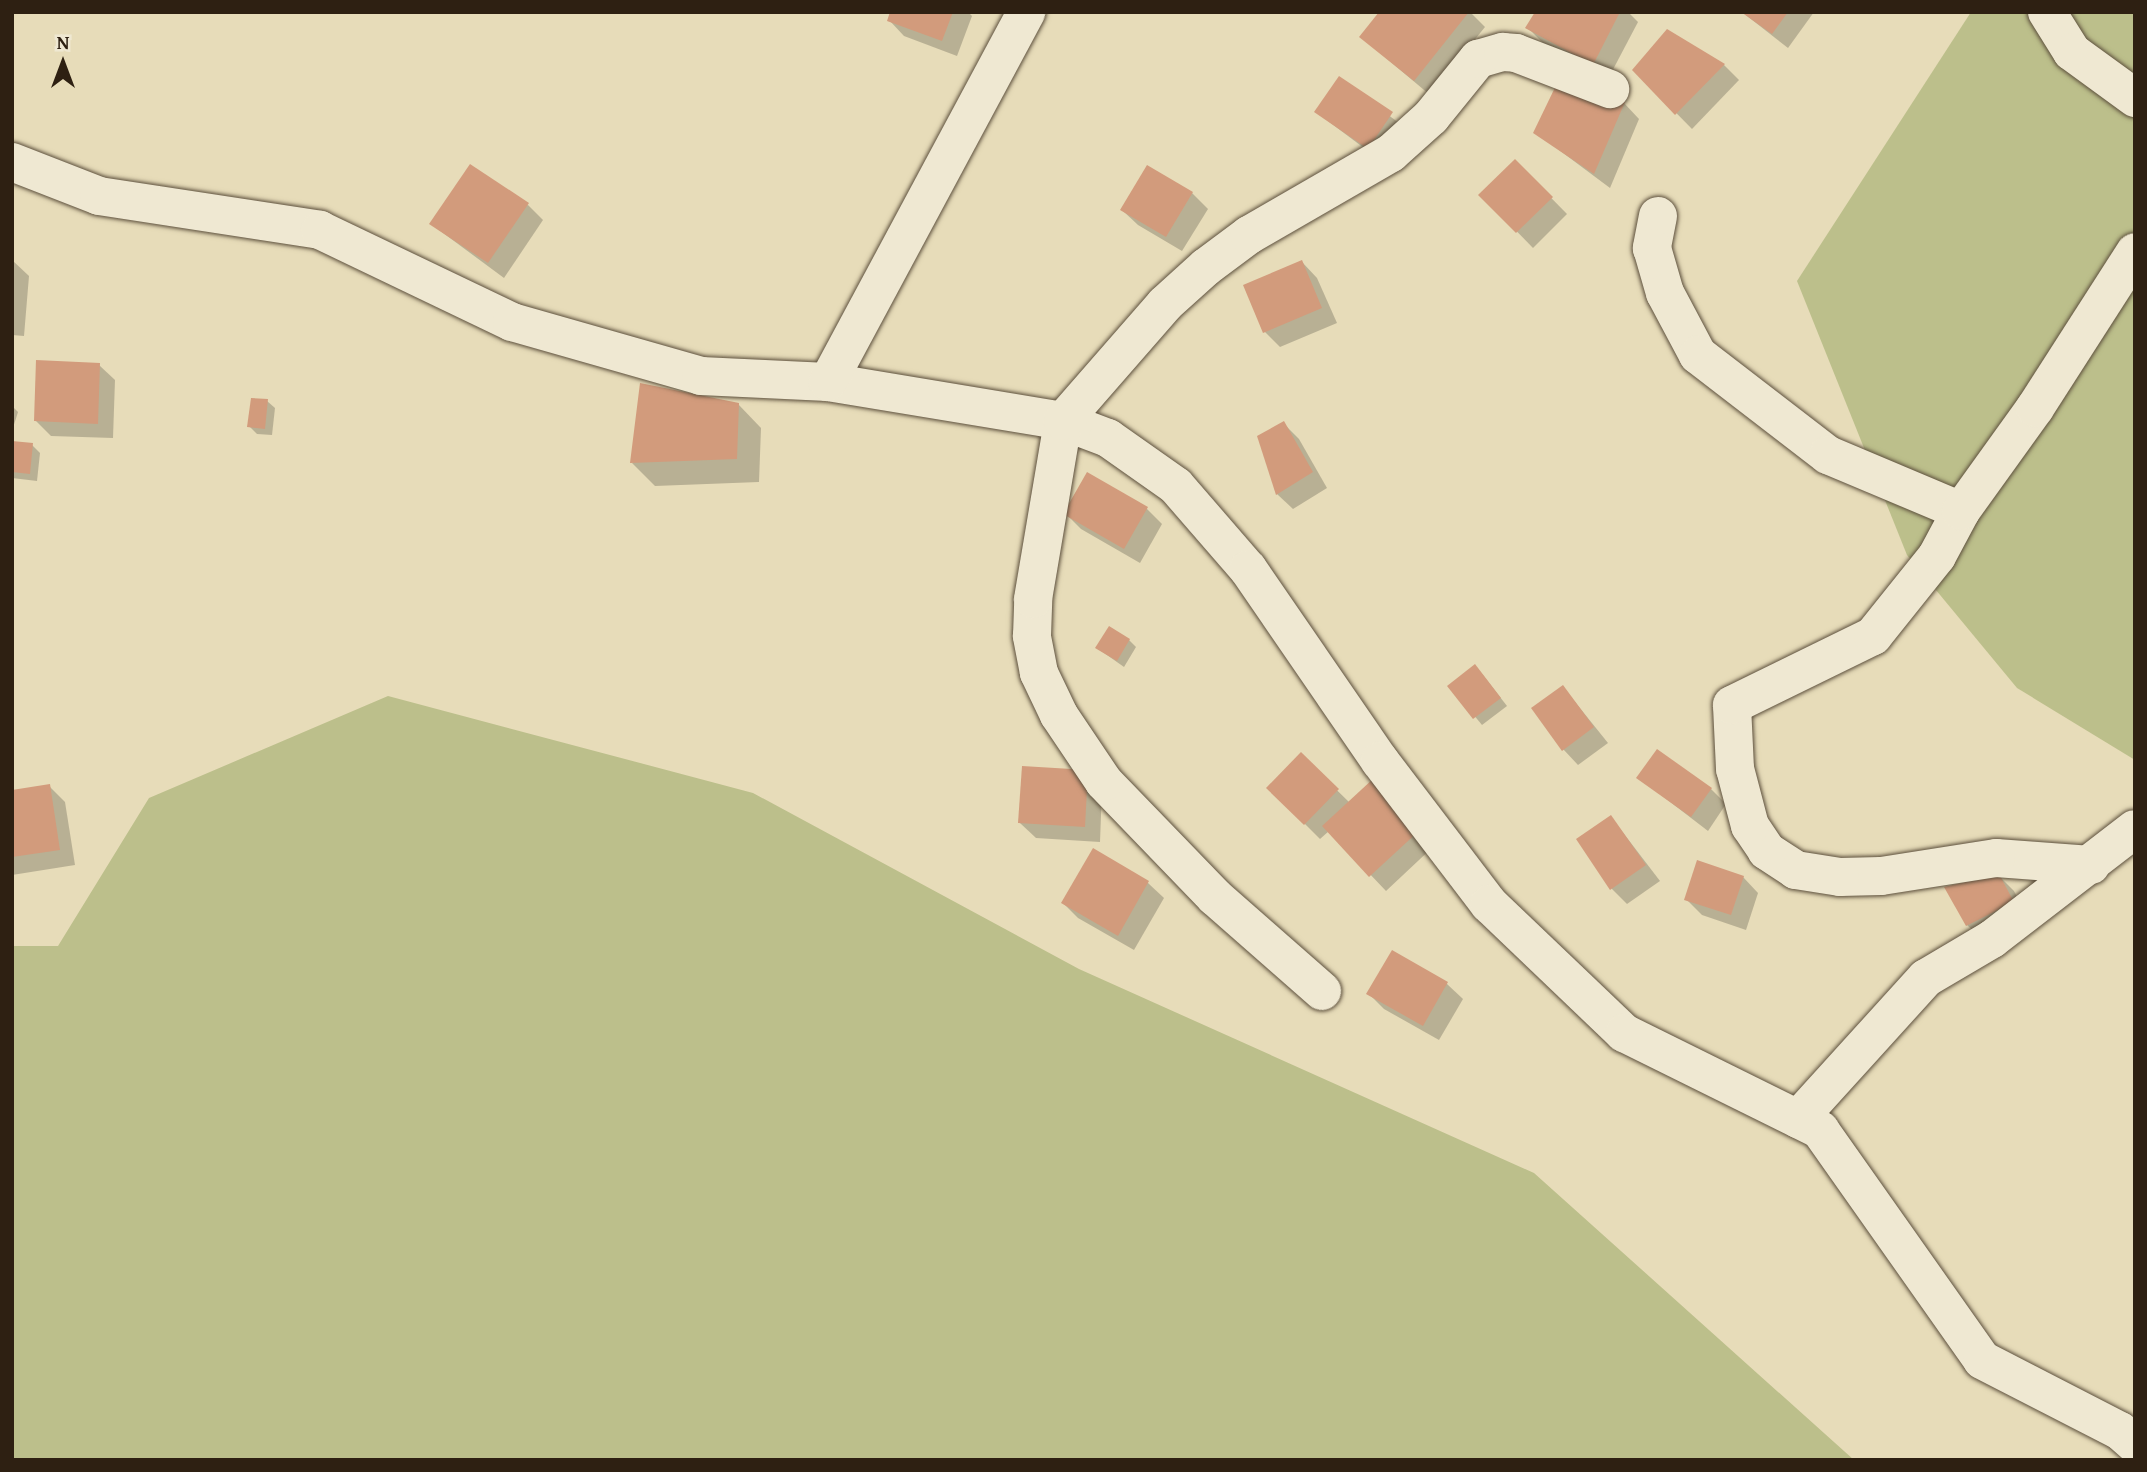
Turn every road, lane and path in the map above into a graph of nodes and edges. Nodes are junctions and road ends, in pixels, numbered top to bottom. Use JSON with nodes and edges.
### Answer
{"nodes":[{"id":1,"x":1026,"y":12,"type":"edge"},
{"id":2,"x":2046,"y":12,"type":"edge"},
{"id":3,"x":1610,"y":89,"type":"dead end"},
{"id":4,"x":2135,"y":98,"type":"edge"},
{"id":5,"x":12,"y":162,"type":"edge"},
{"id":6,"x":1658,"y":216,"type":"dead end"},
{"id":7,"x":2135,"y":252,"type":"edge"},
{"id":8,"x":828,"y":382,"type":"junction"},
{"id":9,"x":1063,"y":421,"type":"junction"},
{"id":10,"x":1961,"y":511,"type":"junction"},
{"id":11,"x":2135,"y":829,"type":"edge"},
{"id":12,"x":2091,"y":865,"type":"junction"},
{"id":13,"x":1322,"y":991,"type":"dead end"},
{"id":14,"x":1798,"y":1119,"type":"junction"},
{"id":15,"x":2135,"y":1444,"type":"edge"}],
"edges":[{"from":1,"to":8,"type":"street"},
{"from":2,"to":4,"type":"street"},
{"from":3,"to":9,"type":"street"},
{"from":5,"to":8,"type":"street"},
{"from":6,"to":10,"type":"street"},
{"from":7,"to":10,"type":"street"},
{"from":8,"to":9,"type":"street"},
{"from":9,"to":13,"type":"street"},
{"from":9,"to":14,"type":"street"},
{"from":10,"to":12,"type":"street"},
{"from":11,"to":12,"type":"street"},
{"from":12,"to":14,"type":"street"},
{"from":14,"to":15,"type":"street"}]}
